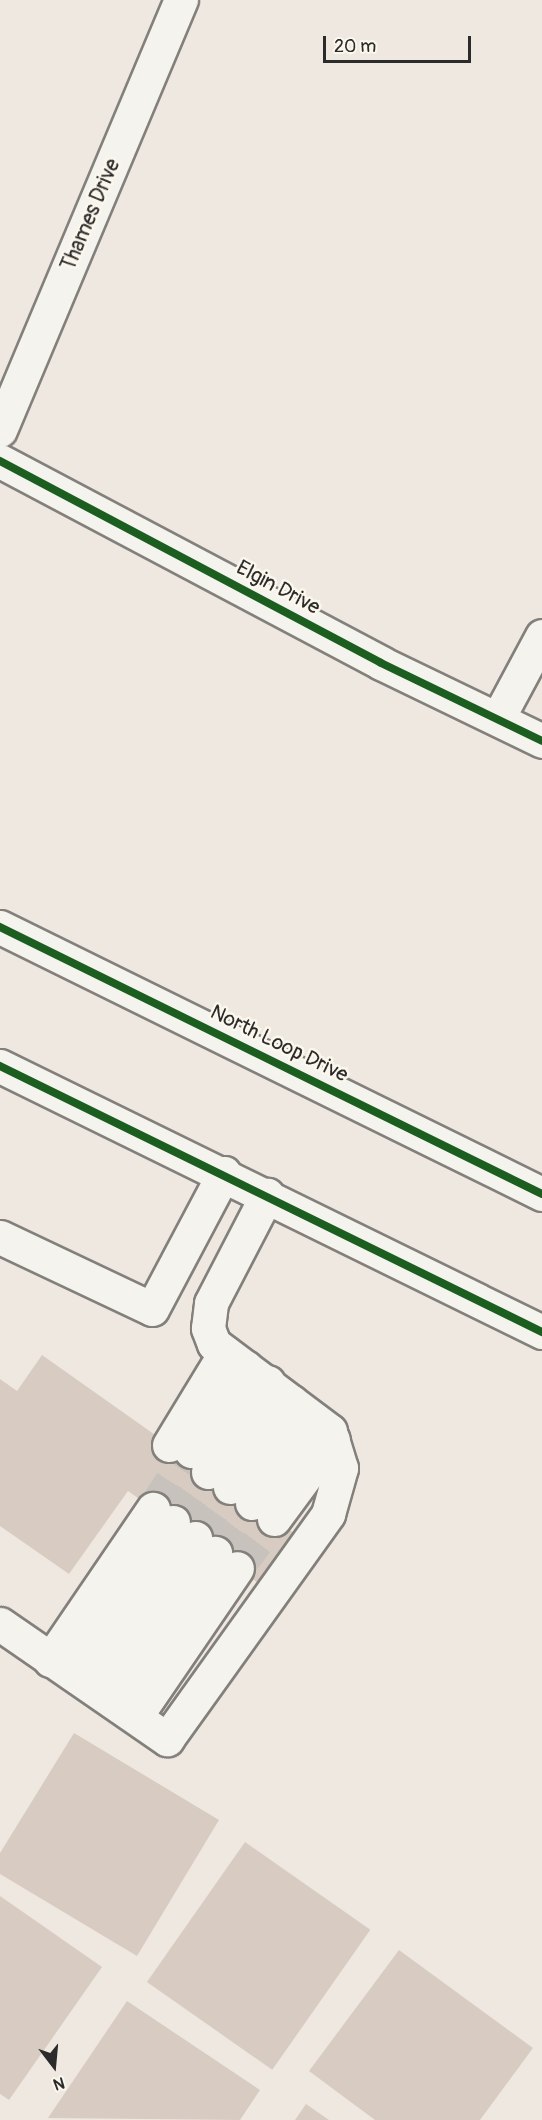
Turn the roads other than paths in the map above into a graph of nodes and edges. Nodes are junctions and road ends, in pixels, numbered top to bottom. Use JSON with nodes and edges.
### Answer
{"nodes":[{"id":1,"x":181,"y":0,"type":"edge"},
{"id":2,"x":0,"y":430,"type":"edge"},
{"id":3,"x":0,"y":461,"type":"edge"},
{"id":4,"x":542,"y":636,"type":"edge"},
{"id":5,"x":498,"y":718,"type":"junction"},
{"id":6,"x":542,"y":741,"type":"edge"},
{"id":7,"x":0,"y":927,"type":"edge"},
{"id":8,"x":0,"y":1066,"type":"edge"},
{"id":9,"x":224,"y":1173,"type":"junction"},
{"id":10,"x":542,"y":1194,"type":"edge"},
{"id":11,"x":267,"y":1196,"type":"junction"},
{"id":12,"x":0,"y":1237,"type":"edge"},
{"id":13,"x":542,"y":1332,"type":"edge"},
{"id":14,"x":280,"y":1394,"type":"junction"},
{"id":15,"x":220,"y":1480,"type":"junction"},
{"id":16,"x":185,"y":1531,"type":"junction"},
{"id":17,"x":0,"y":1624,"type":"edge"},
{"id":18,"x":83,"y":1681,"type":"junction"}],
"edges":[{"from":1,"to":2,"type":"main road","name":"Thames Drive"},
{"from":3,"to":5,"type":"main road","name":"Elgin Drive"},
{"from":4,"to":5,"type":"main road"},
{"from":5,"to":6,"type":"main road","name":"Elgin Drive"},
{"from":7,"to":10,"type":"main road","name":"North Loop Drive"},
{"from":8,"to":9,"type":"main road"},
{"from":9,"to":11,"type":"main road"},
{"from":9,"to":12,"type":"main road"},
{"from":11,"to":13,"type":"main road"},
{"from":11,"to":14,"type":"main road"},
{"from":14,"to":15,"type":"main road"},
{"from":14,"to":15,"type":"main road"},
{"from":14,"to":15,"type":"main road"},
{"from":14,"to":18,"type":"main road"},
{"from":16,"to":18,"type":"main road"},
{"from":16,"to":18,"type":"main road"},
{"from":16,"to":18,"type":"main road"},
{"from":17,"to":18,"type":"main road"}]}
